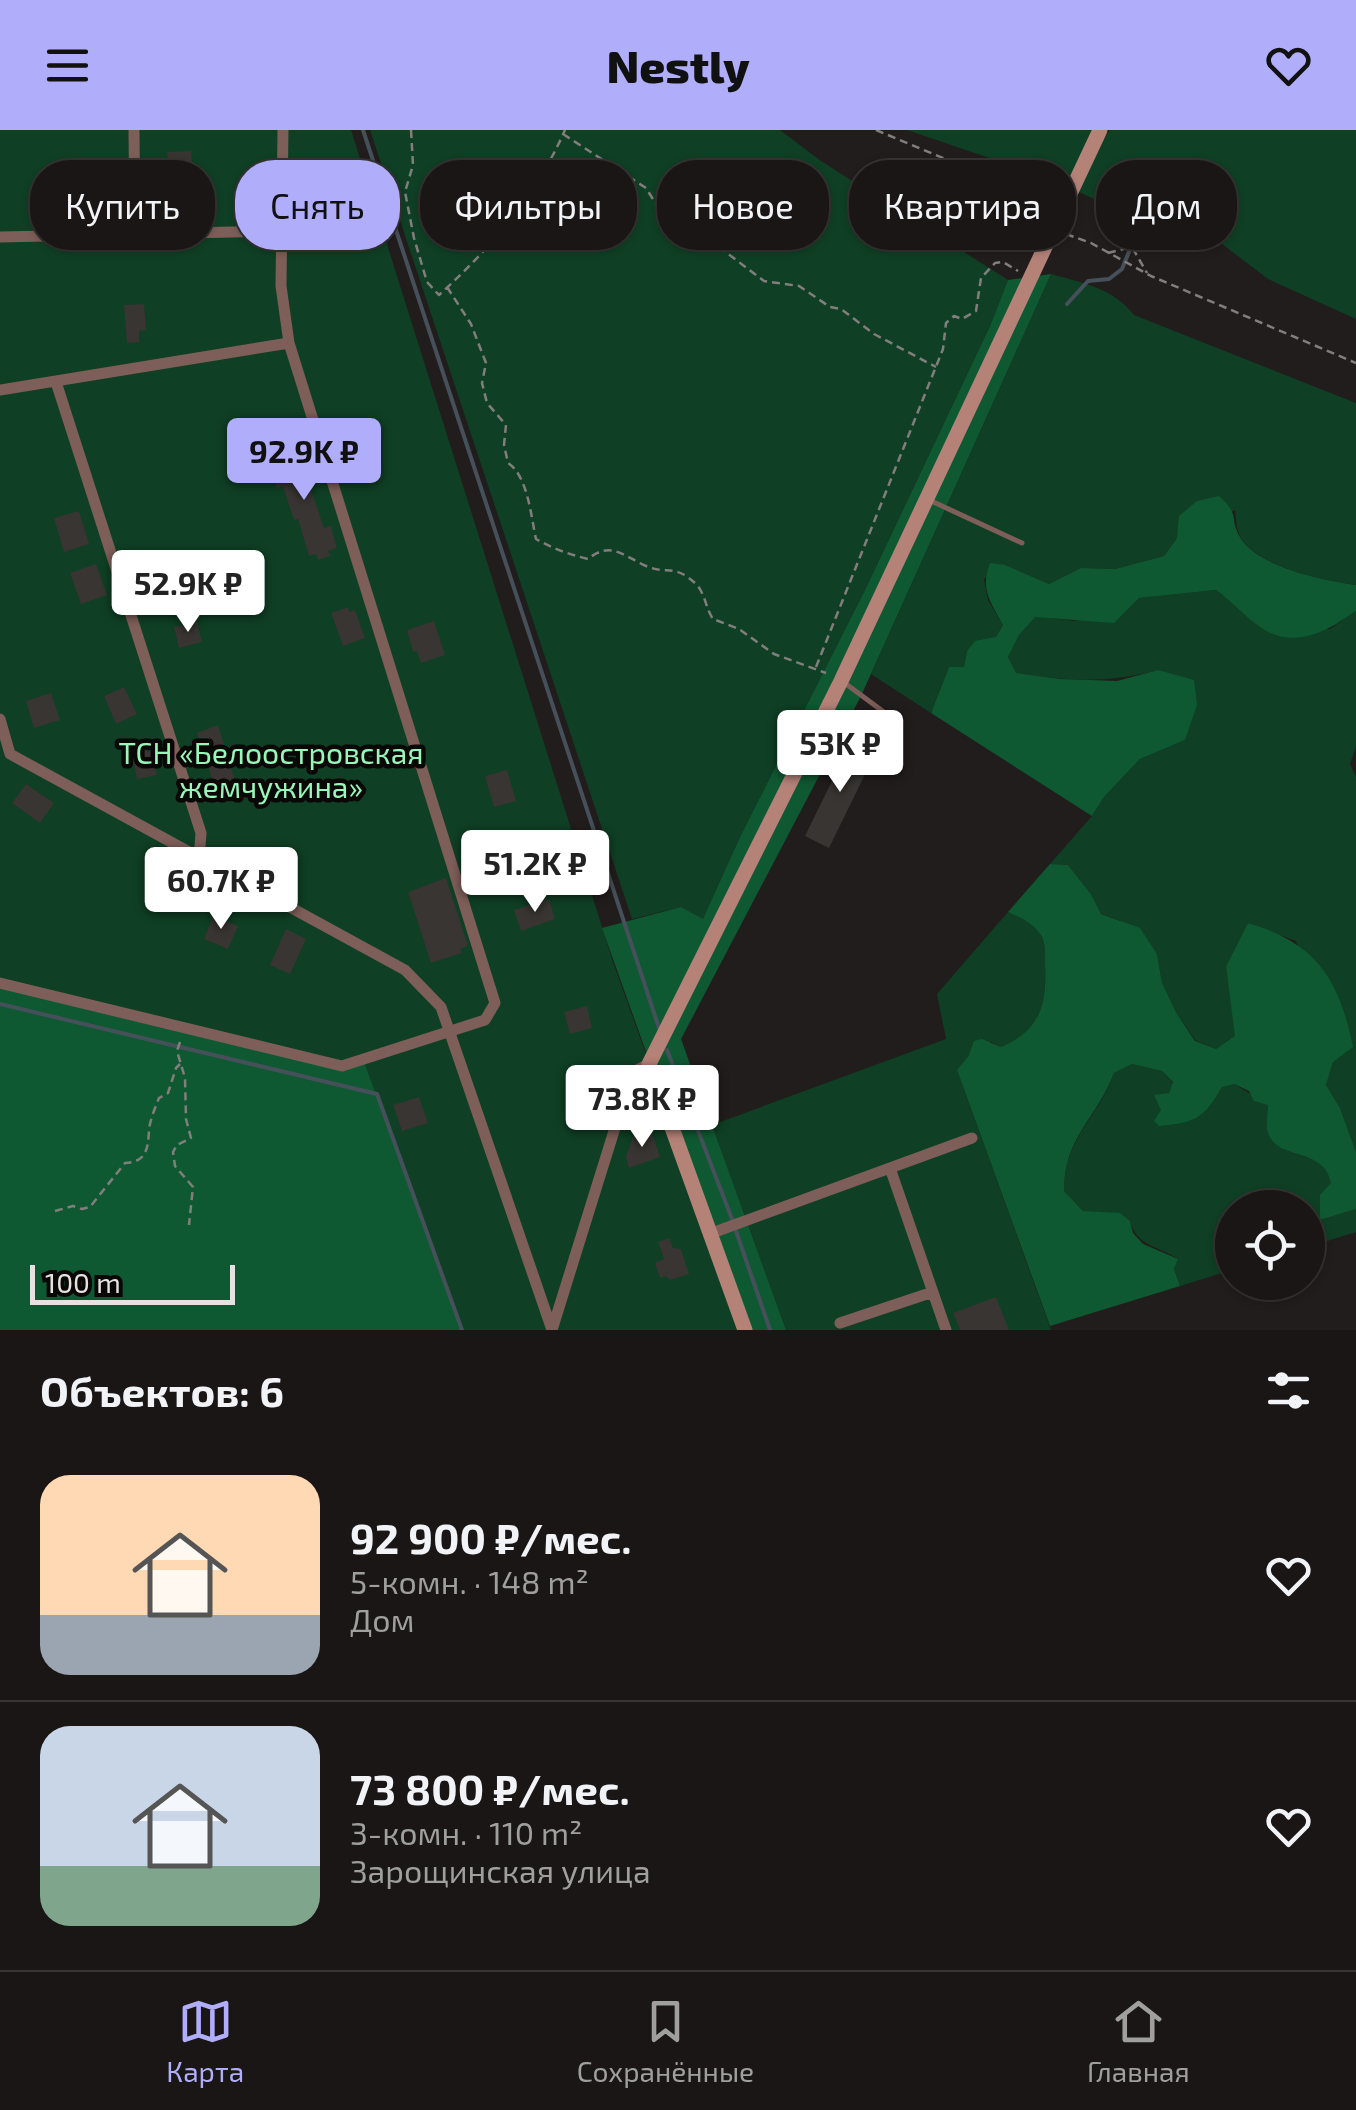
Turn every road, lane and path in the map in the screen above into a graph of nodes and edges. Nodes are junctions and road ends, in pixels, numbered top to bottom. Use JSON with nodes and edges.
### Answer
{"nodes":[{"id":1,"x":134,"y":130,"type":"edge"},
{"id":2,"x":283,"y":130,"type":"edge"},
{"id":3,"x":411,"y":130,"type":"edge"},
{"id":4,"x":876,"y":130,"type":"edge"},
{"id":5,"x":1100,"y":130,"type":"edge"},
{"id":6,"x":564,"y":132,"type":"edge"},
{"id":7,"x":134,"y":160,"type":"edge"},
{"id":8,"x":283,"y":160,"type":"edge"},
{"id":9,"x":946,"y":160,"type":"edge"},
{"id":10,"x":1076,"y":183,"type":"edge"},
{"id":11,"x":30,"y":236,"type":"edge"},
{"id":12,"x":0,"y":237,"type":"edge"},
{"id":13,"x":1076,"y":237,"type":"edge"},
{"id":14,"x":282,"y":250,"type":"edge"},
{"id":15,"x":1045,"y":250,"type":"edge"},
{"id":16,"x":1108,"y":252,"type":"junction"},
{"id":17,"x":1035,"y":270,"type":"junction"},
{"id":18,"x":1148,"y":274,"type":"junction"},
{"id":19,"x":448,"y":287,"type":"junction"},
{"id":20,"x":289,"y":343,"type":"junction"},
{"id":21,"x":1356,"y":363,"type":"edge"},
{"id":22,"x":936,"y":367,"type":"junction"},
{"id":23,"x":56,"y":382,"type":"junction"},
{"id":24,"x":0,"y":390,"type":"edge"},
{"id":25,"x":927,"y":499,"type":"junction"},
{"id":26,"x":1022,"y":543,"type":"dead end"},
{"id":27,"x":816,"y":667,"type":"junction"},
{"id":28,"x":840,"y":680,"type":"junction"},
{"id":29,"x":0,"y":720,"type":"edge"},
{"id":30,"x":896,"y":721,"type":"dead end"},
{"id":31,"x":5,"y":757,"type":"edge"},
{"id":32,"x":199,"y":859,"type":"junction"},
{"id":33,"x":0,"y":983,"type":"edge"},
{"id":34,"x":452,"y":1032,"type":"junction"},
{"id":35,"x":180,"y":1043,"type":"dead end"},
{"id":36,"x":180,"y":1064,"type":"junction"},
{"id":37,"x":650,"y":1064,"type":"junction"},
{"id":38,"x":666,"y":1108,"type":"junction"},
{"id":39,"x":628,"y":1123,"type":"dead end"},
{"id":40,"x":972,"y":1138,"type":"dead end"},
{"id":41,"x":890,"y":1168,"type":"junction"},
{"id":42,"x":55,"y":1211,"type":"dead end"},
{"id":43,"x":188,"y":1225,"type":"dead end"},
{"id":44,"x":712,"y":1232,"type":"junction"},
{"id":45,"x":932,"y":1292,"type":"junction"},
{"id":46,"x":840,"y":1324,"type":"dead end"},
{"id":47,"x":552,"y":1330,"type":"edge"},
{"id":48,"x":745,"y":1330,"type":"edge"},
{"id":49,"x":946,"y":1330,"type":"edge"}],
"edges":[{"from":1,"to":7,"type":"street"},
{"from":2,"to":8,"type":"street"},
{"from":3,"to":19,"type":"path"},
{"from":4,"to":9,"type":"path"},
{"from":5,"to":10,"type":"street"},
{"from":6,"to":19,"type":"path"},
{"from":6,"to":22,"type":"path"},
{"from":11,"to":12,"type":"street"},
{"from":13,"to":16,"type":"path"},
{"from":14,"to":20,"type":"street"},
{"from":15,"to":17,"type":"street"},
{"from":16,"to":18,"type":"path"},
{"from":16,"to":18,"type":"path"},
{"from":17,"to":22,"type":"path"},
{"from":17,"to":25,"type":"street"},
{"from":18,"to":21,"type":"path"},
{"from":19,"to":27,"type":"path"},
{"from":20,"to":23,"type":"street"},
{"from":20,"to":34,"type":"street"},
{"from":22,"to":27,"type":"path"},
{"from":23,"to":24,"type":"street"},
{"from":23,"to":32,"type":"street"},
{"from":25,"to":26,"type":"lane"},
{"from":25,"to":28,"type":"street"},
{"from":27,"to":28,"type":"path"},
{"from":28,"to":30,"type":"lane"},
{"from":28,"to":37,"type":"street"},
{"from":29,"to":31,"type":"street"},
{"from":31,"to":32,"type":"street"},
{"from":32,"to":34,"type":"street"},
{"from":33,"to":34,"type":"street"},
{"from":34,"to":47,"type":"street"},
{"from":35,"to":36,"type":"path"},
{"from":36,"to":42,"type":"path"},
{"from":36,"to":43,"type":"path"},
{"from":37,"to":38,"type":"street"},
{"from":37,"to":47,"type":"street"},
{"from":38,"to":39,"type":"path"},
{"from":38,"to":44,"type":"street"},
{"from":40,"to":41,"type":"street"},
{"from":41,"to":44,"type":"street"},
{"from":41,"to":45,"type":"street"},
{"from":44,"to":48,"type":"street"},
{"from":45,"to":46,"type":"street"},
{"from":45,"to":49,"type":"street"}]}
